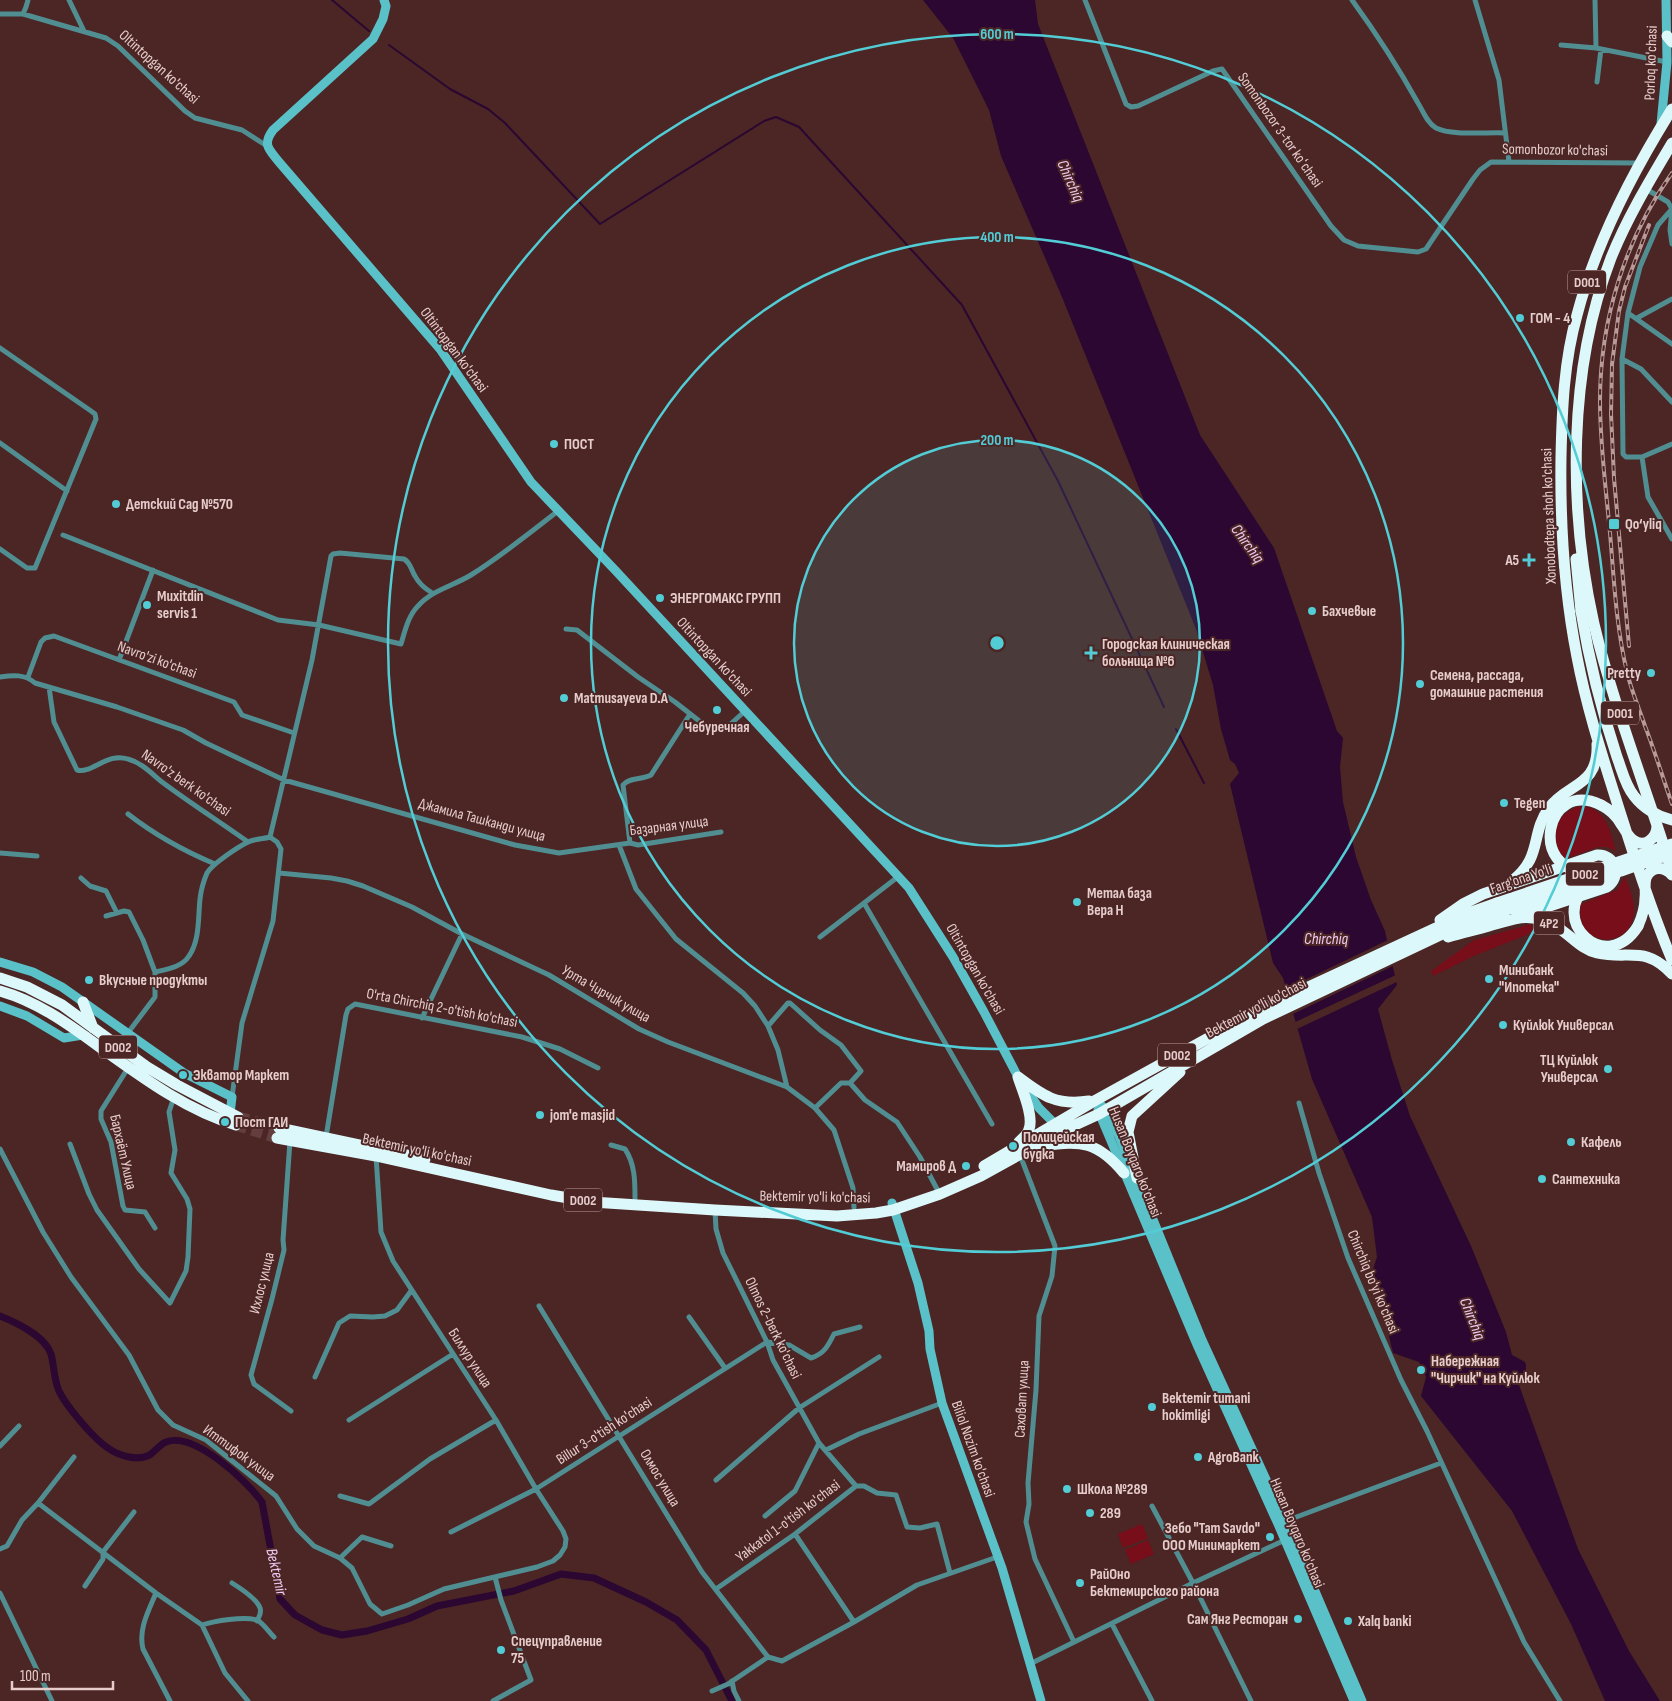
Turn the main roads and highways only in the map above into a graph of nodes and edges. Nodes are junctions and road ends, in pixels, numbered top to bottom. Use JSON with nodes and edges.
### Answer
{"nodes":[{"id":1,"x":1672,"y":109,"type":"edge"},
{"id":2,"x":1672,"y":143,"type":"edge"},
{"id":3,"x":1577,"y":499,"type":"junction"},
{"id":4,"x":1594,"y":730,"type":"junction"},
{"id":5,"x":1672,"y":820,"type":"edge"},
{"id":6,"x":1657,"y":825,"type":"junction"},
{"id":7,"x":1627,"y":834,"type":"junction"},
{"id":8,"x":1672,"y":844,"type":"edge"},
{"id":9,"x":1672,"y":854,"type":"edge"},
{"id":10,"x":1672,"y":874,"type":"edge"},
{"id":11,"x":1595,"y":875,"type":"junction"},
{"id":12,"x":1645,"y":886,"type":"junction"},
{"id":13,"x":1501,"y":888,"type":"junction"},
{"id":14,"x":1516,"y":918,"type":"junction"},
{"id":15,"x":1413,"y":943,"type":"junction"},
{"id":16,"x":1672,"y":960,"type":"edge"},
{"id":17,"x":1672,"y":974,"type":"edge"},
{"id":18,"x":0,"y":978,"type":"edge"},
{"id":19,"x":0,"y":991,"type":"edge"},
{"id":20,"x":83,"y":1002,"type":"road end"},
{"id":21,"x":1261,"y":1014,"type":"junction"},
{"id":22,"x":93,"y":1028,"type":"junction"},
{"id":23,"x":1198,"y":1056,"type":"junction"},
{"id":24,"x":1096,"y":1100,"type":"junction"},
{"id":25,"x":1059,"y":1128,"type":"junction"},
{"id":26,"x":1032,"y":1148,"type":"junction"},
{"id":27,"x":1017,"y":1151,"type":"junction"},
{"id":28,"x":1124,"y":1173,"type":"road end"},
{"id":29,"x":1136,"y":1178,"type":"road end"},
{"id":30,"x":892,"y":1206,"type":"junction"}],
"edges":[{"from":1,"to":4,"type":"highway","name":"Xonobodtepa shoh ko'chasi","number":"D001"},
{"from":2,"to":3,"type":"highway","name":"Xonobodtepa shoh ko'chasi","number":"D001"},
{"from":3,"to":5,"type":"highway","bridge":true},
{"from":3,"to":6,"type":"highway","name":"Xonobodtepa shoh ko'chasi","number":"D001"},
{"from":4,"to":7,"type":"highway","name":"Xonobodtepa shoh ko'chasi","number":"D001"},
{"from":4,"to":13,"type":"highway"},
{"from":6,"to":7,"type":"highway"},
{"from":6,"to":10,"type":"highway","name":"Xonobodtepa shoh ko'chasi","number":"D001"},
{"from":7,"to":11,"type":"highway","bridge":true},
{"from":7,"to":12,"type":"highway","name":"Xonobodtepa shoh ko'chasi","number":"D001"},
{"from":8,"to":11,"type":"highway","name":"Farg'ona Yo'li","number":"D002","bridge":true},
{"from":9,"to":11,"type":"highway","name":"Farg'ona Yo'li","number":"D002","bridge":true},
{"from":10,"to":12,"type":"highway"},
{"from":11,"to":12,"type":"highway","bridge":true},
{"from":11,"to":15,"type":"highway","name":"Farg'ona Yo'li","number":"D002","bridge":true},
{"from":12,"to":16,"type":"highway","name":"Xonobodtepa shoh ko'chasi","number":"D001"},
{"from":13,"to":14,"type":"highway"},
{"from":13,"to":15,"type":"highway"},
{"from":14,"to":15,"type":"highway","number":"4P2"},
{"from":14,"to":17,"type":"highway","number":"4P2"},
{"from":15,"to":21,"type":"highway","name":"Bektemir yo'li ko'chasi","number":"D002"},
{"from":18,"to":22,"type":"highway","number":"D002"},
{"from":19,"to":22,"type":"highway","number":"D002"},
{"from":20,"to":22,"type":"highway"},
{"from":21,"to":23,"type":"highway","name":"Bektemir yo'li ko'chasi","number":"D002"},
{"from":21,"to":24,"type":"highway","name":"Bektemir yo'li ko'chasi","number":"D002"},
{"from":23,"to":25,"type":"highway","name":"Bektemir yo'li ko'chasi","number":"D002"},
{"from":23,"to":29,"type":"highway"},
{"from":24,"to":25,"type":"highway","name":"Bektemir yo'li ko'chasi","number":"D002"},
{"from":24,"to":27,"type":"highway"},
{"from":25,"to":26,"type":"highway","name":"Bektemir yo'li ko'chasi","number":"D002"},
{"from":25,"to":27,"type":"highway","name":"Bektemir yo'li ko'chasi","number":"D002"},
{"from":26,"to":27,"type":"highway","name":"Bektemir yo'li ko'chasi","number":"D002"},
{"from":26,"to":28,"type":"highway"},
{"from":27,"to":30,"type":"highway","name":"Bektemir yo'li ko'chasi","number":"D002"},
{"from":27,"to":30,"type":"highway","name":"Bektemir yo'li ko'chasi","number":"D002"},
{"from":30,"to":30,"type":"highway","name":"Bektemir yo'li ko'chasi","number":"D002"}]}
